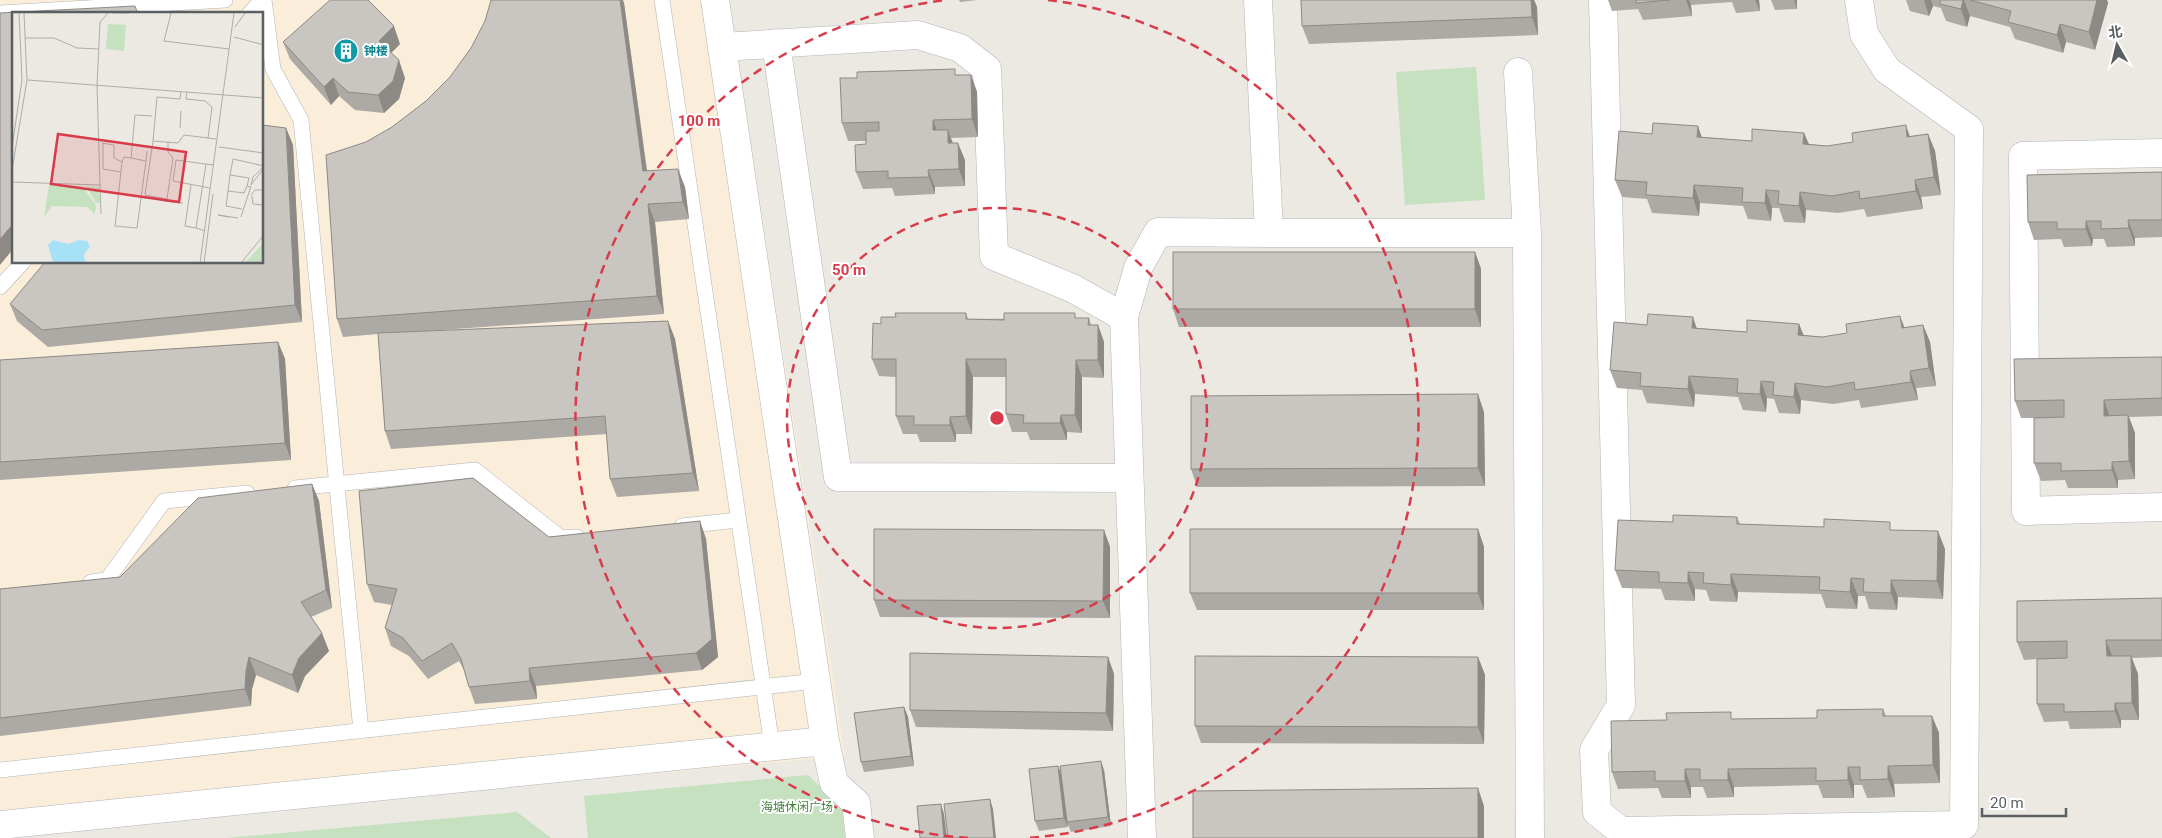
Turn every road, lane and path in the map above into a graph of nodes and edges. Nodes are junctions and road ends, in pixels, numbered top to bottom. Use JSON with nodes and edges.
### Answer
{"nodes":[{"id":1,"x":225,"y":0,"type":"edge"},
{"id":2,"x":263,"y":0,"type":"edge"},
{"id":3,"x":662,"y":0,"type":"edge"},
{"id":4,"x":715,"y":0,"type":"edge"},
{"id":5,"x":1258,"y":0,"type":"edge"},
{"id":6,"x":1602,"y":0,"type":"edge"},
{"id":7,"x":1859,"y":0,"type":"edge"},
{"id":8,"x":160,"y":2,"type":"edge"},
{"id":9,"x":15,"y":12,"type":"edge"},
{"id":10,"x":251,"y":12,"type":"edge"},
{"id":11,"x":776,"y":43,"type":"junction"},
{"id":12,"x":722,"y":47,"type":"junction"},
{"id":13,"x":1518,"y":72,"type":"dead end"},
{"id":14,"x":2162,"y":154,"type":"edge"},
{"id":15,"x":1269,"y":232,"type":"junction"},
{"id":16,"x":1527,"y":233,"type":"junction"},
{"id":17,"x":21,"y":264,"type":"edge"},
{"id":18,"x":0,"y":287,"type":"edge"},
{"id":19,"x":1124,"y":317,"type":"junction"},
{"id":20,"x":1129,"y":478,"type":"junction"},
{"id":21,"x":337,"y":484,"type":"junction"},
{"id":22,"x":280,"y":489,"type":"edge"},
{"id":23,"x":260,"y":491,"type":"edge"},
{"id":24,"x":2162,"y":507,"type":"edge"},
{"id":25,"x":738,"y":520,"type":"junction"},
{"id":26,"x":670,"y":527,"type":"edge"},
{"id":27,"x":591,"y":535,"type":"edge"},
{"id":28,"x":78,"y":584,"type":"edge"},
{"id":29,"x":816,"y":681,"type":"junction"},
{"id":30,"x":763,"y":688,"type":"junction"},
{"id":31,"x":361,"y":731,"type":"junction"},
{"id":32,"x":825,"y":741,"type":"junction"},
{"id":33,"x":772,"y":746,"type":"junction"},
{"id":34,"x":0,"y":770,"type":"edge"},
{"id":35,"x":0,"y":825,"type":"edge"},
{"id":36,"x":860,"y":838,"type":"edge"},
{"id":37,"x":1142,"y":838,"type":"edge"},
{"id":38,"x":1530,"y":838,"type":"edge"}],
"edges":[{"from":1,"to":8,"type":"lane"},
{"from":2,"to":10,"type":"lane"},
{"from":2,"to":21,"type":"lane"},
{"from":3,"to":25,"type":"lane"},
{"from":4,"to":12,"type":"street"},
{"from":5,"to":15,"type":"street"},
{"from":6,"to":7,"type":"street"},
{"from":8,"to":9,"type":"lane"},
{"from":11,"to":12,"type":"street"},
{"from":11,"to":19,"type":"street"},
{"from":11,"to":20,"type":"street"},
{"from":12,"to":29,"type":"street"},
{"from":13,"to":16,"type":"street"},
{"from":14,"to":24,"type":"street"},
{"from":15,"to":16,"type":"street"},
{"from":15,"to":19,"type":"street"},
{"from":16,"to":38,"type":"street"},
{"from":17,"to":18,"type":"lane"},
{"from":19,"to":20,"type":"street"},
{"from":20,"to":37,"type":"street"},
{"from":21,"to":22,"type":"lane"},
{"from":21,"to":27,"type":"lane"},
{"from":21,"to":31,"type":"lane"},
{"from":23,"to":28,"type":"lane"},
{"from":25,"to":26,"type":"lane"},
{"from":25,"to":30,"type":"lane"},
{"from":29,"to":30,"type":"lane"},
{"from":29,"to":32,"type":"street"},
{"from":30,"to":31,"type":"lane"},
{"from":30,"to":33,"type":"lane"},
{"from":31,"to":34,"type":"lane"},
{"from":32,"to":33,"type":"street"},
{"from":32,"to":36,"type":"street"},
{"from":33,"to":35,"type":"street"}]}
